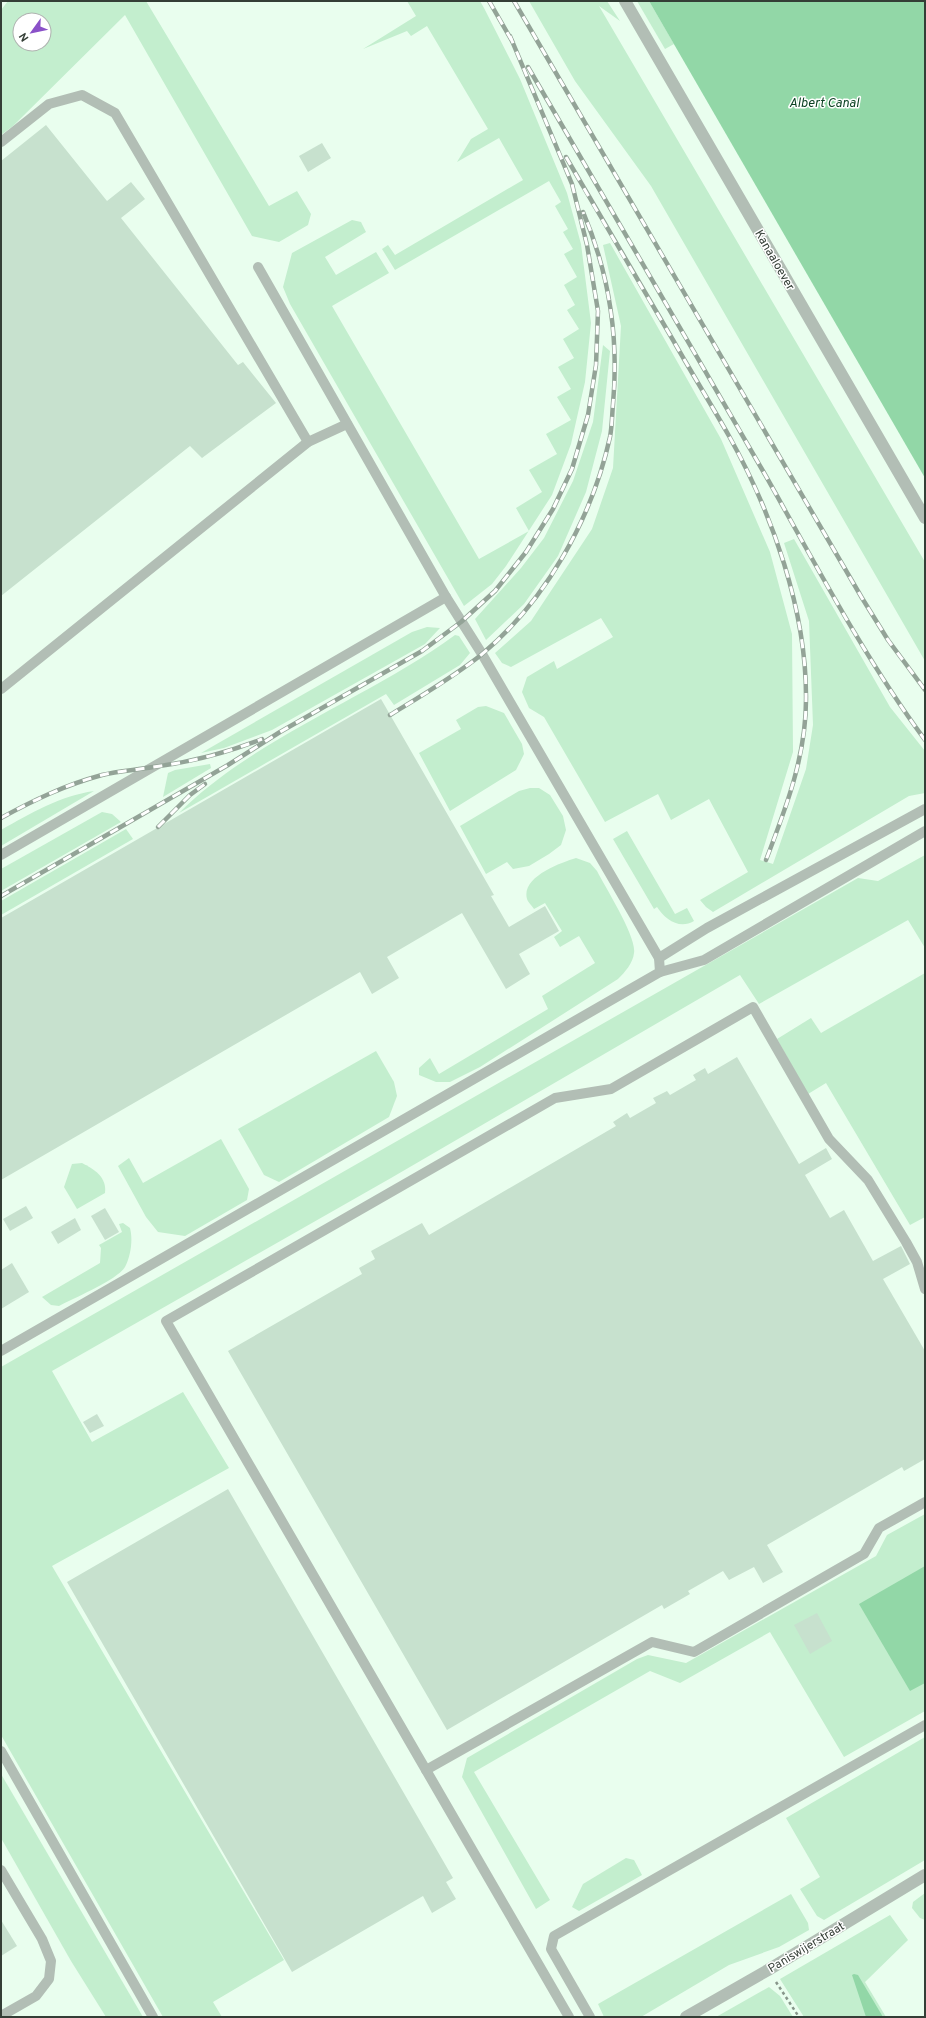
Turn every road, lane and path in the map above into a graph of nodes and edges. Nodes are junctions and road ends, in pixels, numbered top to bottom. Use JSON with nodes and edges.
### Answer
{"nodes":[{"id":1,"x":625,"y":1,"type":"edge"},
{"id":2,"x":1,"y":142,"type":"edge"},
{"id":3,"x":258,"y":267,"type":"dead end"},
{"id":4,"x":347,"y":424,"type":"junction"},
{"id":5,"x":308,"y":442,"type":"junction"},
{"id":6,"x":925,"y":518,"type":"edge"},
{"id":7,"x":446,"y":597,"type":"junction"},
{"id":8,"x":1,"y":689,"type":"edge"},
{"id":9,"x":925,"y":809,"type":"edge"},
{"id":10,"x":925,"y":831,"type":"edge"},
{"id":11,"x":1,"y":856,"type":"edge"},
{"id":12,"x":659,"y":958,"type":"junction"},
{"id":13,"x":660,"y":972,"type":"junction"},
{"id":14,"x":925,"y":1289,"type":"edge"},
{"id":15,"x":1,"y":1351,"type":"edge"},
{"id":16,"x":925,"y":1502,"type":"edge"},
{"id":17,"x":925,"y":1725,"type":"edge"},
{"id":18,"x":1,"y":1751,"type":"edge"},
{"id":19,"x":426,"y":1770,"type":"junction"},
{"id":20,"x":1,"y":1870,"type":"edge"},
{"id":21,"x":925,"y":1875,"type":"edge"},
{"id":22,"x":776,"y":1982,"type":"dead end"},
{"id":23,"x":1,"y":2016,"type":"edge"},
{"id":24,"x":153,"y":2017,"type":"edge"},
{"id":25,"x":569,"y":2017,"type":"edge"},
{"id":26,"x":590,"y":2017,"type":"edge"},
{"id":27,"x":686,"y":2017,"type":"edge"},
{"id":28,"x":799,"y":2017,"type":"edge"}],
"edges":[{"from":1,"to":6,"type":"street","name":"Kanaaloever"},
{"from":2,"to":5,"type":"lane"},
{"from":3,"to":4,"type":"lane"},
{"from":4,"to":5,"type":"lane"},
{"from":4,"to":7,"type":"lane"},
{"from":5,"to":8,"type":"lane"},
{"from":7,"to":11,"type":"lane"},
{"from":7,"to":12,"type":"lane"},
{"from":9,"to":12,"type":"lane"},
{"from":10,"to":13,"type":"lane"},
{"from":12,"to":13,"type":"lane"},
{"from":13,"to":15,"type":"lane"},
{"from":14,"to":19,"type":"lane"},
{"from":16,"to":19,"type":"lane"},
{"from":17,"to":26,"type":"lane"},
{"from":18,"to":24,"type":"lane"},
{"from":19,"to":25,"type":"lane"},
{"from":20,"to":23,"type":"lane"},
{"from":21,"to":27,"type":"street","name":"Paniswijerstraat"},
{"from":22,"to":28,"type":"path"}]}
